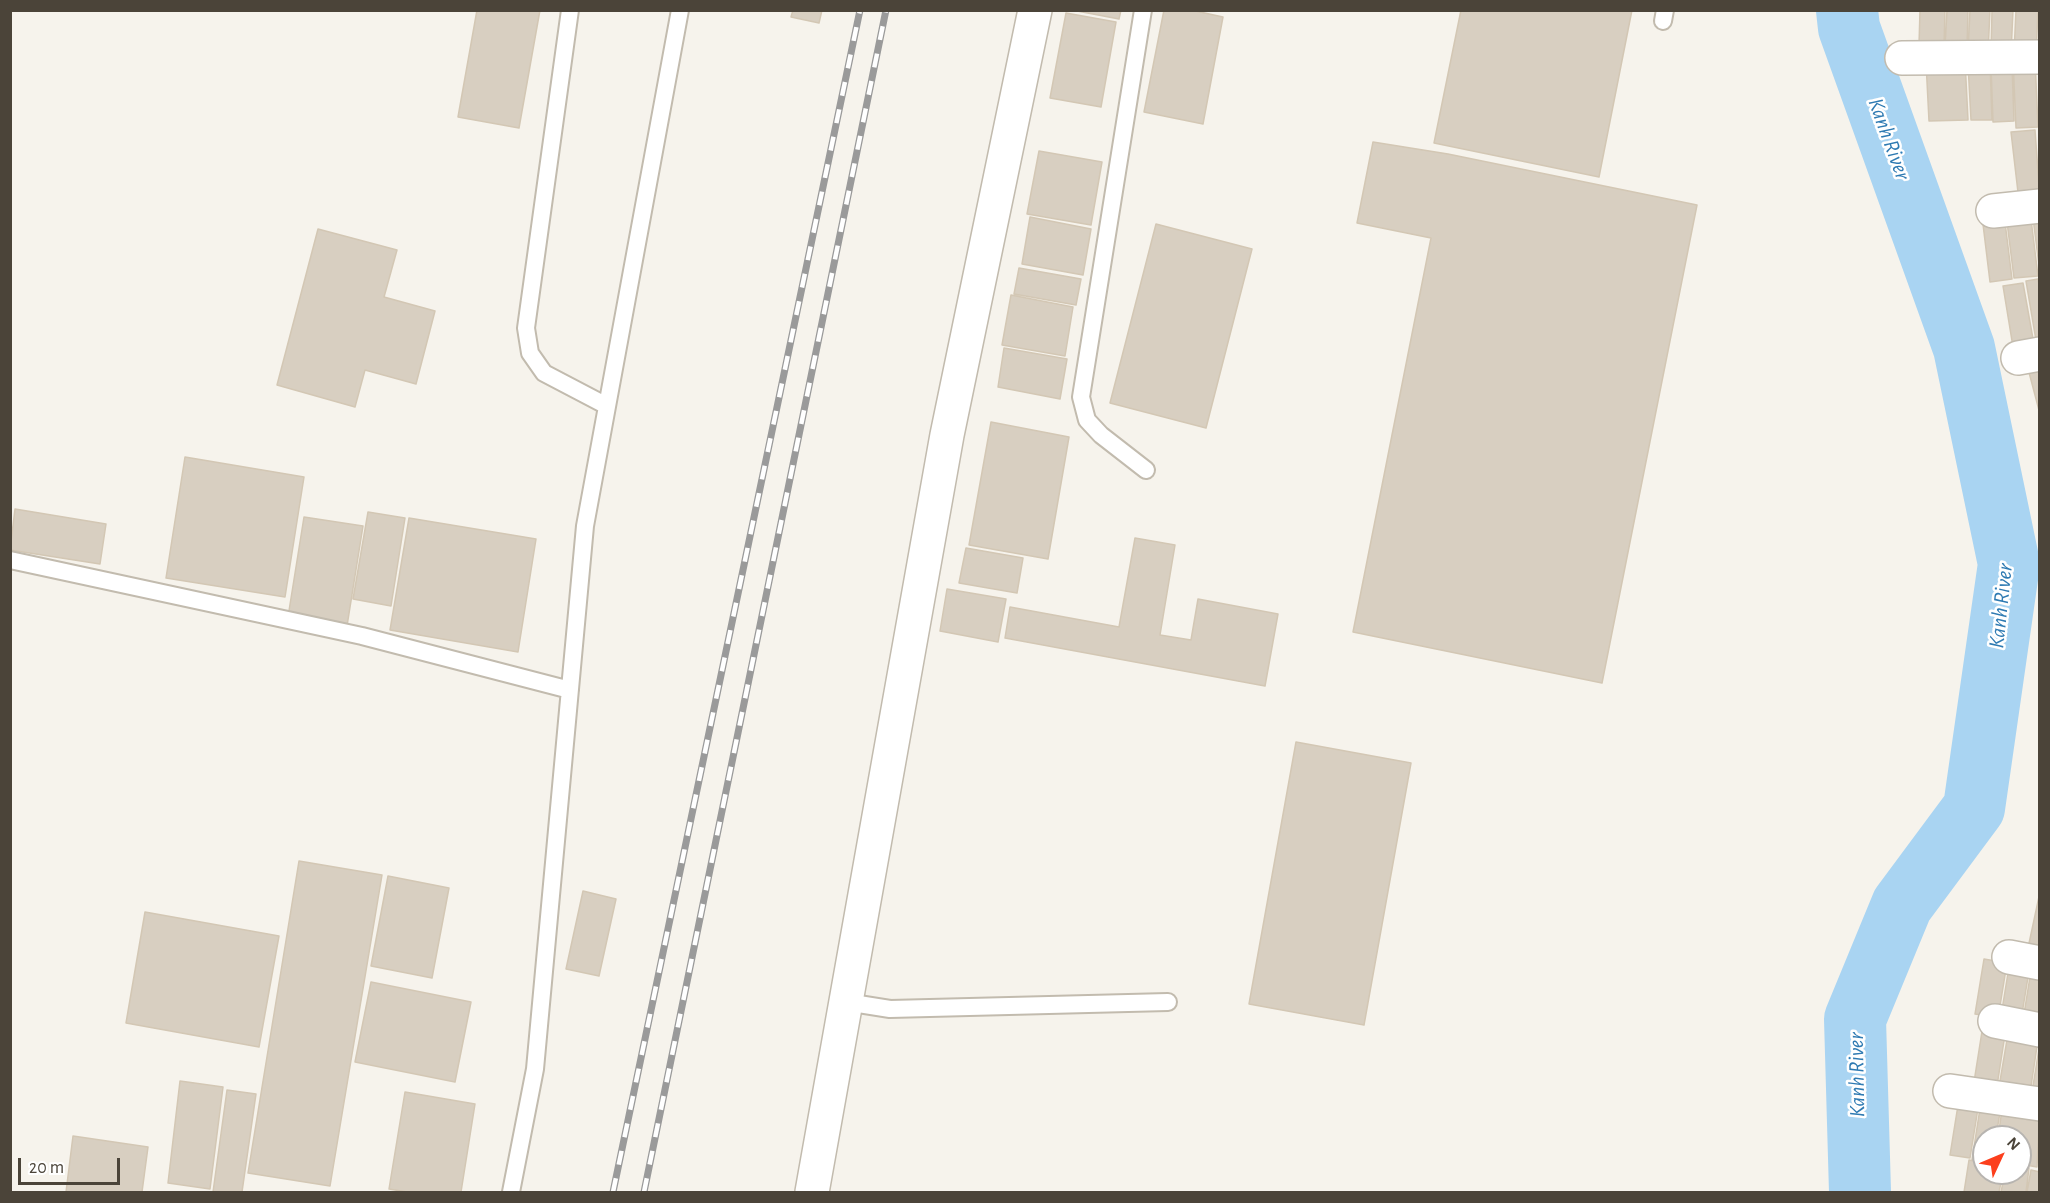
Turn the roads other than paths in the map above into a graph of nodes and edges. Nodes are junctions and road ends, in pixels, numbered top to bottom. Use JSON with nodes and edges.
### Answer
{"nodes":[{"id":1,"x":570,"y":10,"type":"edge"},
{"id":2,"x":680,"y":10,"type":"edge"},
{"id":3,"x":1035,"y":10,"type":"edge"},
{"id":4,"x":1143,"y":10,"type":"edge"},
{"id":5,"x":2040,"y":57,"type":"edge"},
{"id":6,"x":1902,"y":58,"type":"dead end"},
{"id":7,"x":2040,"y":206,"type":"edge"},
{"id":8,"x":1993,"y":211,"type":"dead end"},
{"id":9,"x":607,"y":406,"type":"junction"},
{"id":10,"x":1146,"y":470,"type":"dead end"},
{"id":11,"x":10,"y":560,"type":"edge"},
{"id":12,"x":570,"y":690,"type":"junction"},
{"id":13,"x":846,"y":1002,"type":"junction"},
{"id":14,"x":1168,"y":1002,"type":"dead end"},
{"id":15,"x":1995,"y":1021,"type":"dead end"},
{"id":16,"x":2040,"y":1030,"type":"edge"},
{"id":17,"x":1950,"y":1091,"type":"dead end"},
{"id":18,"x":2040,"y":1104,"type":"edge"},
{"id":19,"x":512,"y":1192,"type":"edge"},
{"id":20,"x":812,"y":1192,"type":"edge"}],
"edges":[{"from":1,"to":9,"type":"lane"},
{"from":2,"to":9,"type":"lane"},
{"from":3,"to":13,"type":"street"},
{"from":4,"to":10,"type":"lane"},
{"from":5,"to":6,"type":"street"},
{"from":7,"to":8,"type":"street"},
{"from":9,"to":12,"type":"lane"},
{"from":11,"to":12,"type":"lane"},
{"from":12,"to":19,"type":"lane"},
{"from":13,"to":14,"type":"lane"},
{"from":13,"to":20,"type":"street"},
{"from":15,"to":16,"type":"street"},
{"from":17,"to":18,"type":"street"}]}
